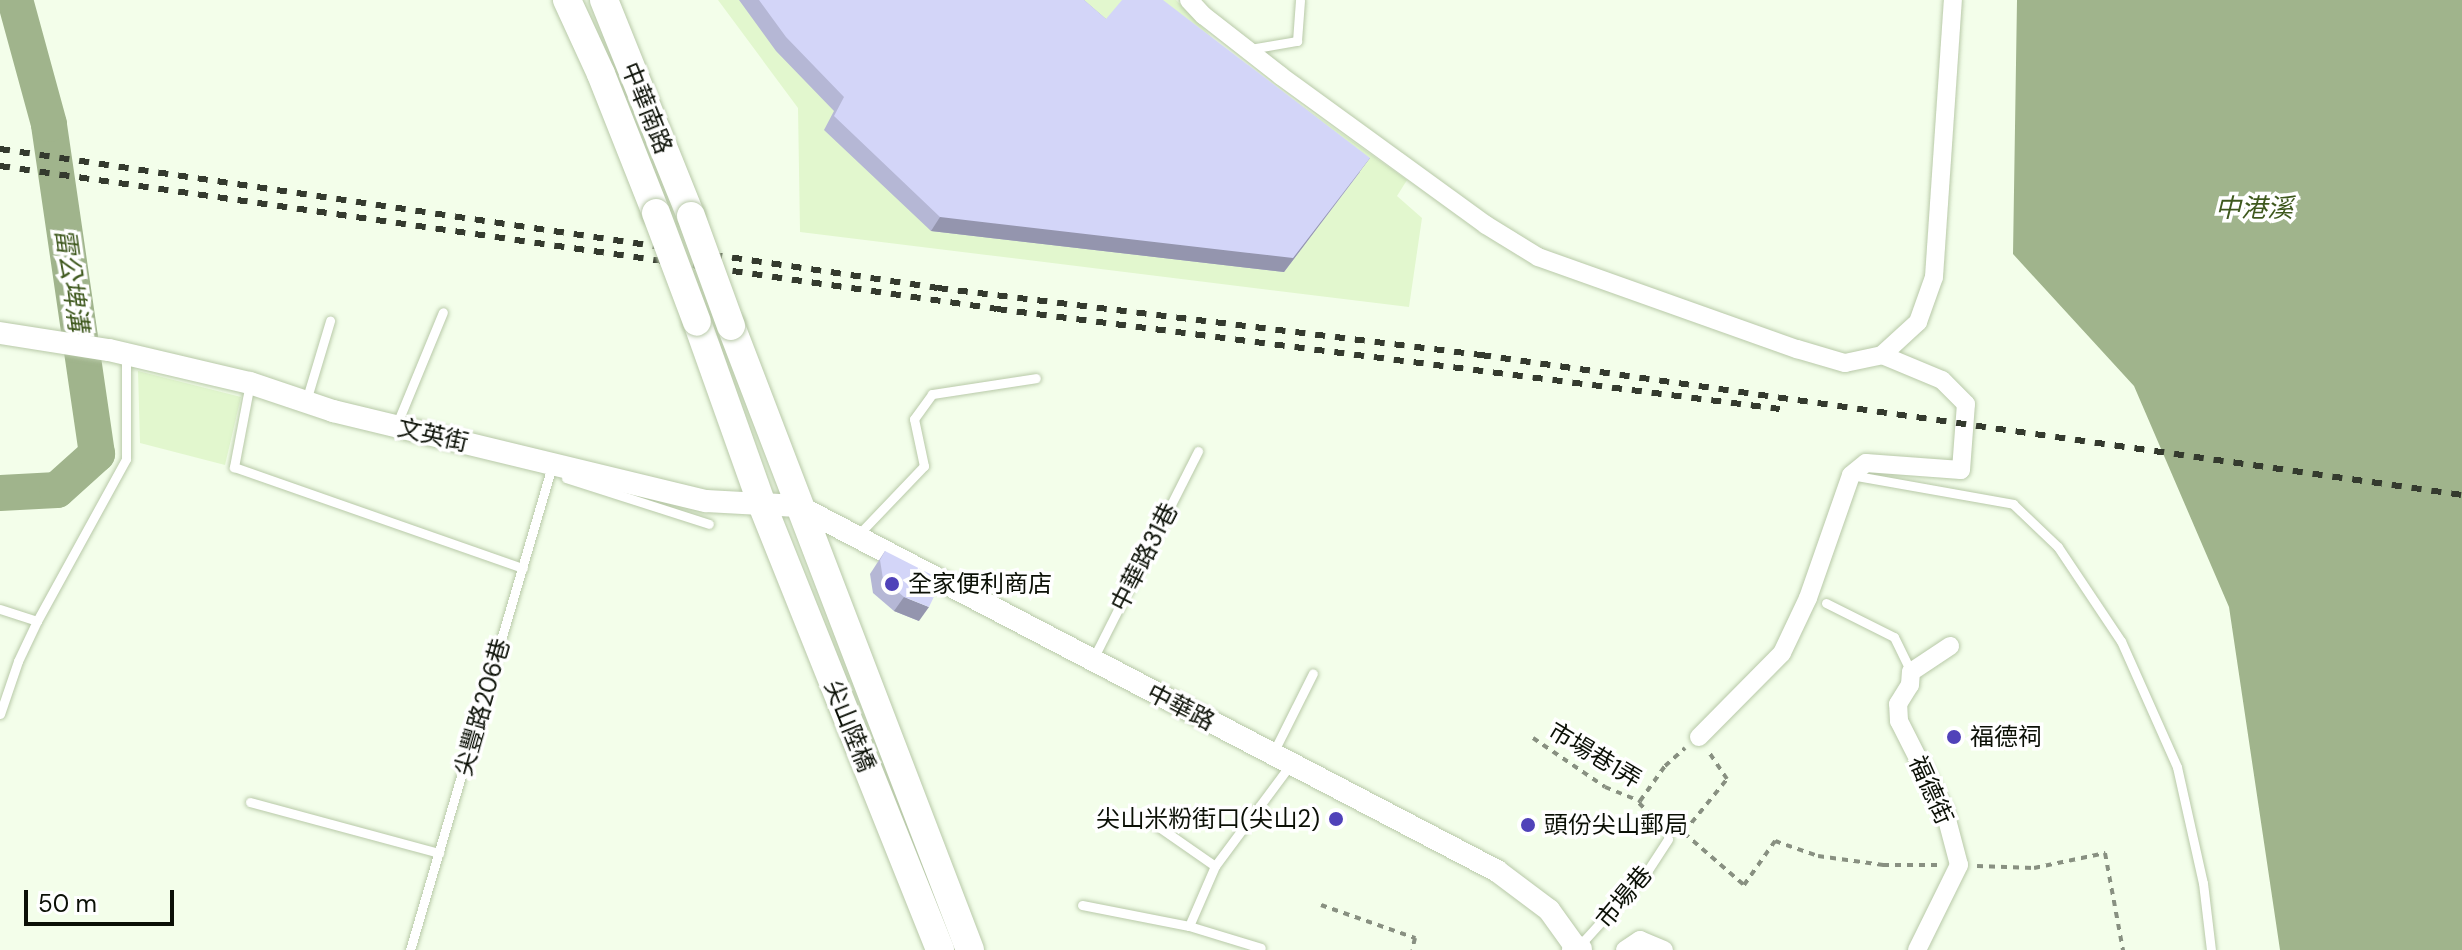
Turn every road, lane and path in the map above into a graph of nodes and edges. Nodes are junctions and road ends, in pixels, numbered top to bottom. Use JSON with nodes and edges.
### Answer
{"nodes":[{"id":1,"x":604,"y":0,"type":"edge"},
{"id":2,"x":1189,"y":0,"type":"edge"},
{"id":3,"x":1300,"y":0,"type":"edge"},
{"id":4,"x":1953,"y":0,"type":"edge"},
{"id":5,"x":571,"y":1,"type":"edge"},
{"id":6,"x":1247,"y":50,"type":"junction"},
{"id":7,"x":443,"y":312,"type":"dead end"},
{"id":8,"x":330,"y":321,"type":"dead end"},
{"id":9,"x":0,"y":333,"type":"edge"},
{"id":10,"x":118,"y":353,"type":"junction"},
{"id":11,"x":1882,"y":355,"type":"junction"},
{"id":12,"x":1036,"y":378,"type":"dead end"},
{"id":13,"x":250,"y":383,"type":"junction"},
{"id":14,"x":305,"y":402,"type":"junction"},
{"id":15,"x":396,"y":426,"type":"junction"},
{"id":16,"x":1198,"y":451,"type":"dead end"},
{"id":17,"x":553,"y":463,"type":"junction"},
{"id":18,"x":1851,"y":475,"type":"junction"},
{"id":19,"x":761,"y":502,"type":"junction"},
{"id":20,"x":798,"y":506,"type":"junction"},
{"id":21,"x":709,"y":524,"type":"dead end"},
{"id":22,"x":854,"y":538,"type":"junction"},
{"id":23,"x":523,"y":568,"type":"junction"},
{"id":24,"x":1826,"y":603,"type":"dead end"},
{"id":25,"x":0,"y":609,"type":"edge"},
{"id":26,"x":37,"y":621,"type":"junction"},
{"id":27,"x":1950,"y":646,"type":"dead end"},
{"id":28,"x":1091,"y":662,"type":"junction"},
{"id":29,"x":1911,"y":672,"type":"junction"},
{"id":30,"x":1313,"y":673,"type":"dead end"},
{"id":31,"x":0,"y":714,"type":"edge"},
{"id":32,"x":1699,"y":737,"type":"junction"},
{"id":33,"x":1533,"y":738,"type":"dead end"},
{"id":34,"x":1282,"y":758,"type":"junction"},
{"id":35,"x":1640,"y":801,"type":"junction"},
{"id":36,"x":250,"y":802,"type":"dead end"},
{"id":37,"x":1131,"y":816,"type":"dead end"},
{"id":38,"x":1684,"y":833,"type":"junction"},
{"id":39,"x":1668,"y":839,"type":"junction"},
{"id":40,"x":439,"y":853,"type":"junction"},
{"id":41,"x":1959,"y":865,"type":"junction"},
{"id":42,"x":1215,"y":866,"type":"junction"},
{"id":43,"x":1082,"y":905,"type":"dead end"},
{"id":44,"x":1321,"y":905,"type":"dead end"},
{"id":45,"x":1189,"y":926,"type":"junction"},
{"id":46,"x":1261,"y":948,"type":"dead end"},
{"id":47,"x":410,"y":950,"type":"edge"},
{"id":48,"x":940,"y":950,"type":"edge"},
{"id":49,"x":970,"y":950,"type":"edge"},
{"id":50,"x":1412,"y":950,"type":"edge"},
{"id":51,"x":1579,"y":950,"type":"edge"},
{"id":52,"x":1625,"y":950,"type":"edge"},
{"id":53,"x":1664,"y":950,"type":"edge"},
{"id":54,"x":1917,"y":950,"type":"edge"},
{"id":55,"x":2123,"y":950,"type":"edge"},
{"id":56,"x":2211,"y":950,"type":"edge"}],
"edges":[{"from":1,"to":20,"type":"main road","name":"中華南路","bridge":true},
{"from":2,"to":6,"type":"street"},
{"from":3,"to":6,"type":"lane"},
{"from":4,"to":11,"type":"street"},
{"from":5,"to":19,"type":"main road","name":"中華南路","bridge":true},
{"from":6,"to":11,"type":"street"},
{"from":7,"to":15,"type":"lane"},
{"from":8,"to":14,"type":"lane"},
{"from":9,"to":10,"type":"street","name":"文英街"},
{"from":10,"to":13,"type":"street","name":"文英街"},
{"from":10,"to":26,"type":"lane"},
{"from":11,"to":18,"type":"street"},
{"from":12,"to":22,"type":"lane"},
{"from":13,"to":14,"type":"street","name":"文英街"},
{"from":13,"to":23,"type":"lane"},
{"from":14,"to":15,"type":"street","name":"文英街"},
{"from":15,"to":17,"type":"street","name":"文英街"},
{"from":16,"to":28,"type":"lane","name":"中華路31巷"},
{"from":17,"to":19,"type":"street","name":"文英街"},
{"from":17,"to":21,"type":"lane"},
{"from":17,"to":23,"type":"lane","name":"尖豐路206巷"},
{"from":18,"to":32,"type":"street"},
{"from":18,"to":56,"type":"lane"},
{"from":19,"to":20,"type":"street","name":"中華路"},
{"from":19,"to":48,"type":"main road","name":"尖山陸橋"},
{"from":20,"to":22,"type":"street","name":"中華路"},
{"from":20,"to":49,"type":"main road","name":"尖山陸橋"},
{"from":22,"to":28,"type":"street","name":"中華路"},
{"from":23,"to":40,"type":"lane","name":"尖豐路206巷"},
{"from":24,"to":29,"type":"lane"},
{"from":25,"to":26,"type":"lane"},
{"from":26,"to":31,"type":"lane"},
{"from":27,"to":29,"type":"street"},
{"from":28,"to":34,"type":"street","name":"中華路"},
{"from":29,"to":41,"type":"street","name":"福德街"},
{"from":30,"to":34,"type":"lane"},
{"from":32,"to":35,"type":"path"},
{"from":32,"to":38,"type":"path"},
{"from":33,"to":35,"type":"path","name":"市場巷1弄"},
{"from":34,"to":42,"type":"lane"},
{"from":34,"to":51,"type":"street","name":"中華路"},
{"from":35,"to":39,"type":"path","name":"市場巷1弄"},
{"from":36,"to":40,"type":"lane"},
{"from":37,"to":42,"type":"lane"},
{"from":38,"to":39,"type":"path"},
{"from":38,"to":41,"type":"path"},
{"from":39,"to":51,"type":"lane","name":"市場巷"},
{"from":40,"to":47,"type":"lane","name":"尖豐路206巷"},
{"from":41,"to":54,"type":"street"},
{"from":41,"to":55,"type":"path"},
{"from":42,"to":45,"type":"lane"},
{"from":43,"to":45,"type":"lane"},
{"from":44,"to":50,"type":"path"},
{"from":45,"to":46,"type":"lane"},
{"from":52,"to":53,"type":"street"}]}
